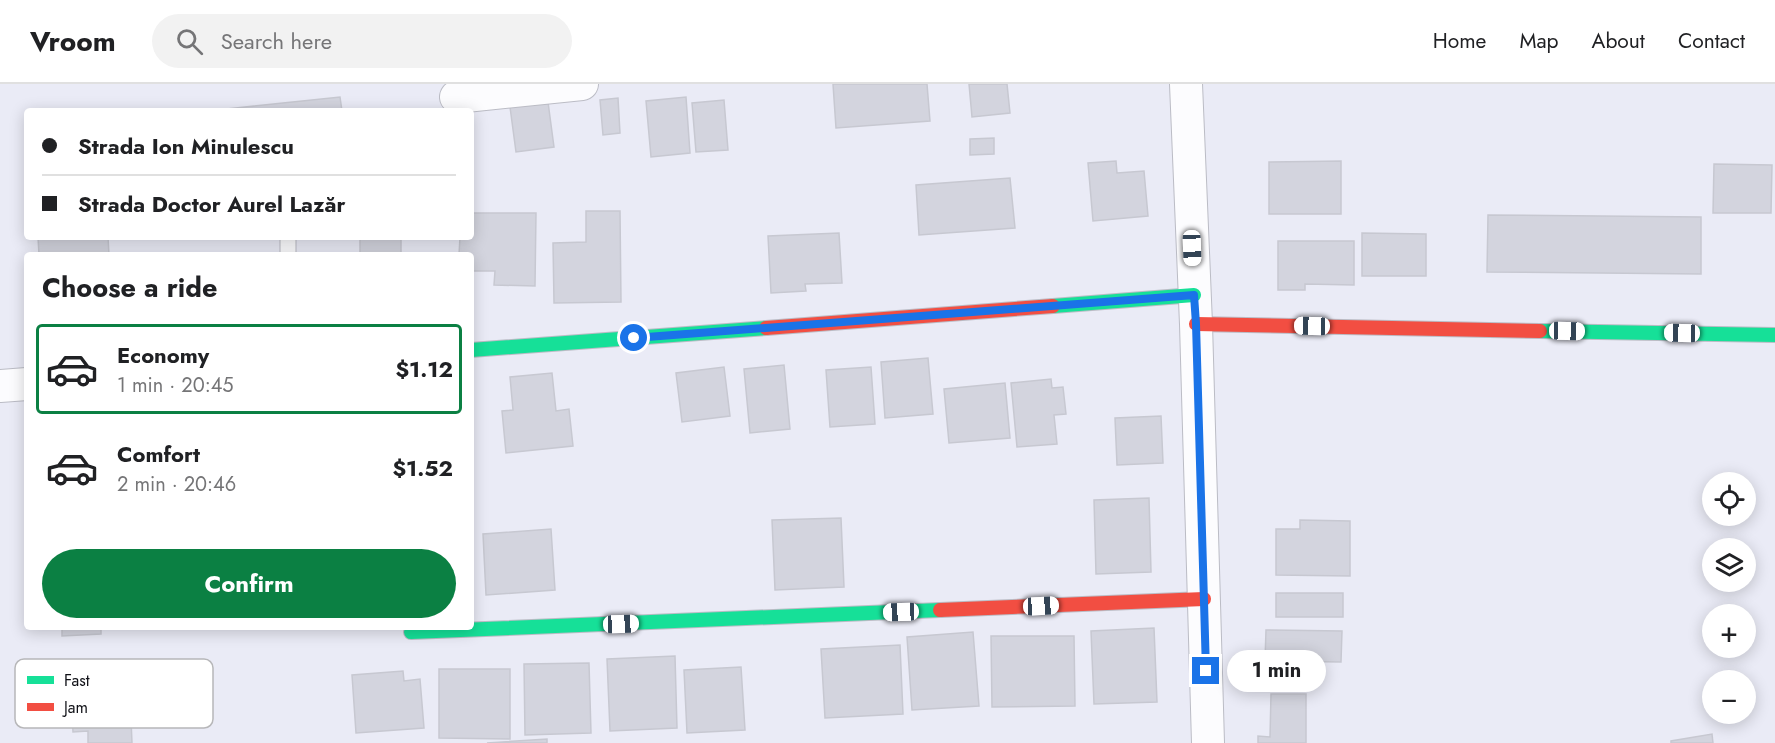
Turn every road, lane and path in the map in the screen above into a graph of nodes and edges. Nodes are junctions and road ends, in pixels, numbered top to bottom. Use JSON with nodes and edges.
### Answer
{"nodes":[{"id":1,"x":582,"y":84,"type":"edge"},
{"id":2,"x":1186,"y":84,"type":"edge"},
{"id":3,"x":456,"y":97,"type":"dead end"},
{"id":4,"x":1195,"y":310,"type":"junction"},
{"id":5,"x":1775,"y":335,"type":"edge"},
{"id":6,"x":474,"y":350,"type":"edge"},
{"id":7,"x":24,"y":384,"type":"edge"},
{"id":8,"x":0,"y":386,"type":"edge"},
{"id":9,"x":1204,"y":599,"type":"junction"},
{"id":10,"x":474,"y":629,"type":"edge"},
{"id":11,"x":459,"y":630,"type":"edge"},
{"id":12,"x":411,"y":632,"type":"dead end"},
{"id":13,"x":1208,"y":743,"type":"edge"}],
"edges":[{"from":1,"to":3,"type":"street"},
{"from":2,"to":4,"type":"street"},
{"from":4,"to":5,"type":"street"},
{"from":4,"to":6,"type":"street"},
{"from":4,"to":9,"type":"street"},
{"from":7,"to":8,"type":"street"},
{"from":9,"to":10,"type":"street"},
{"from":9,"to":13,"type":"street"},
{"from":11,"to":12,"type":"street"}]}
